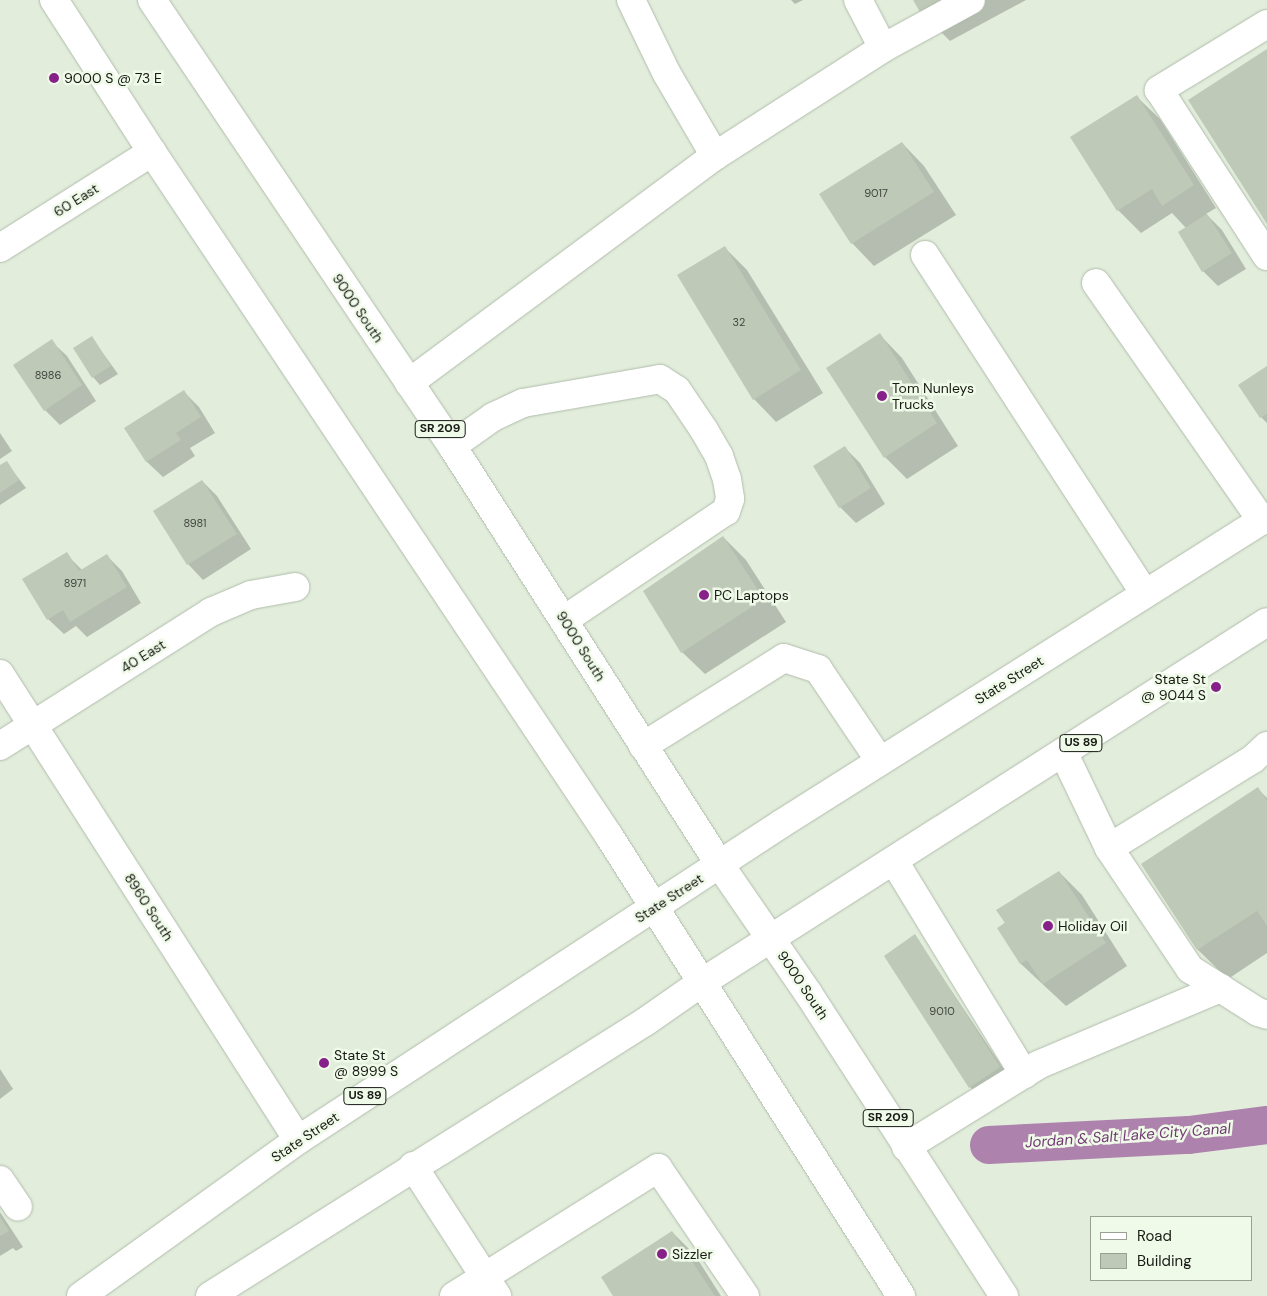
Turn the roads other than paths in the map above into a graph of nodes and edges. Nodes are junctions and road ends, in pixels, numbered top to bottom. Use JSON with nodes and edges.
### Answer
{"nodes":[{"id":1,"x":54,"y":0,"type":"edge"},
{"id":2,"x":152,"y":0,"type":"edge"},
{"id":3,"x":631,"y":0,"type":"edge"},
{"id":4,"x":858,"y":0,"type":"edge"},
{"id":5,"x":971,"y":0,"type":"edge"},
{"id":6,"x":1267,"y":24,"type":"edge"},
{"id":7,"x":882,"y":48,"type":"junction"},
{"id":8,"x":152,"y":152,"type":"junction"},
{"id":9,"x":715,"y":156,"type":"junction"},
{"id":10,"x":0,"y":248,"type":"edge"},
{"id":11,"x":925,"y":254,"type":"dead end"},
{"id":12,"x":1267,"y":256,"type":"edge"},
{"id":13,"x":1096,"y":283,"type":"dead end"},
{"id":14,"x":409,"y":383,"type":"junction"},
{"id":15,"x":452,"y":446,"type":"junction"},
{"id":16,"x":1264,"y":519,"type":"edge"},
{"id":17,"x":295,"y":587,"type":"dead end"},
{"id":18,"x":1145,"y":594,"type":"junction"},
{"id":19,"x":564,"y":620,"type":"junction"},
{"id":20,"x":1267,"y":622,"type":"edge"},
{"id":21,"x":0,"y":674,"type":"edge"},
{"id":22,"x":33,"y":725,"type":"junction"},
{"id":23,"x":0,"y":746,"type":"edge"},
{"id":24,"x":643,"y":746,"type":"junction"},
{"id":25,"x":1267,"y":746,"type":"edge"},
{"id":26,"x":1064,"y":754,"type":"junction"},
{"id":27,"x":880,"y":761,"type":"junction"},
{"id":28,"x":1110,"y":848,"type":"junction"},
{"id":29,"x":894,"y":861,"type":"junction"},
{"id":30,"x":720,"y":865,"type":"junction"},
{"id":31,"x":656,"y":907,"type":"junction"},
{"id":32,"x":772,"y":939,"type":"junction"},
{"id":33,"x":701,"y":983,"type":"junction"},
{"id":34,"x":1220,"y":988,"type":"junction"},
{"id":35,"x":1267,"y":1015,"type":"edge"},
{"id":36,"x":1024,"y":1074,"type":"junction"},
{"id":37,"x":298,"y":1140,"type":"junction"},
{"id":38,"x":906,"y":1147,"type":"junction"},
{"id":39,"x":413,"y":1166,"type":"junction"},
{"id":40,"x":0,"y":1180,"type":"edge"},
{"id":41,"x":18,"y":1207,"type":"dead end"},
{"id":42,"x":490,"y":1286,"type":"edge"},
{"id":43,"x":81,"y":1296,"type":"edge"},
{"id":44,"x":210,"y":1296,"type":"edge"},
{"id":45,"x":454,"y":1296,"type":"edge"},
{"id":46,"x":745,"y":1296,"type":"edge"},
{"id":47,"x":901,"y":1296,"type":"edge"},
{"id":48,"x":1004,"y":1296,"type":"edge"}],
"edges":[{"from":1,"to":8,"type":"main road"},
{"from":2,"to":14,"type":"main road","name":"9000 South","number":"SR 209"},
{"from":3,"to":9,"type":"main road"},
{"from":4,"to":7,"type":"main road"},
{"from":5,"to":7,"type":"main road"},
{"from":6,"to":12,"type":"main road"},
{"from":7,"to":9,"type":"main road"},
{"from":8,"to":10,"type":"main road","name":"60 East"},
{"from":8,"to":31,"type":"main road"},
{"from":9,"to":14,"type":"main road"},
{"from":11,"to":18,"type":"main road"},
{"from":13,"to":16,"type":"main road"},
{"from":14,"to":15,"type":"main road","name":"9000 South","number":"SR 209"},
{"from":15,"to":19,"type":"main road","name":"9000 South","number":"SR 209"},
{"from":15,"to":19,"type":"main road"},
{"from":16,"to":18,"type":"main road","name":"State Street","number":"US 89"},
{"from":17,"to":22,"type":"main road","name":"40 East"},
{"from":18,"to":27,"type":"main road","name":"State Street","number":"US 89"},
{"from":19,"to":24,"type":"main road","name":"9000 South","number":"SR 209"},
{"from":20,"to":26,"type":"main road","number":"US 89"},
{"from":21,"to":22,"type":"main road","name":"8960 South"},
{"from":22,"to":23,"type":"main road","name":"40 East"},
{"from":22,"to":37,"type":"main road","name":"8960 South"},
{"from":24,"to":27,"type":"main road"},
{"from":24,"to":30,"type":"main road","name":"9000 South","number":"SR 209"},
{"from":25,"to":28,"type":"main road"},
{"from":26,"to":28,"type":"main road"},
{"from":26,"to":29,"type":"main road","number":"US 89"},
{"from":27,"to":30,"type":"main road","name":"State Street","number":"US 89"},
{"from":28,"to":34,"type":"main road"},
{"from":29,"to":32,"type":"main road","number":"US 89"},
{"from":29,"to":36,"type":"main road"},
{"from":30,"to":31,"type":"main road","name":"State Street","number":"US 89"},
{"from":30,"to":32,"type":"main road","name":"9000 South","number":"SR 209"},
{"from":31,"to":33,"type":"main road"},
{"from":31,"to":37,"type":"main road","name":"State Street","number":"US 89"},
{"from":32,"to":33,"type":"main road","number":"US 89"},
{"from":32,"to":38,"type":"main road","name":"9000 South","number":"SR 209"},
{"from":33,"to":39,"type":"main road","number":"US 89"},
{"from":33,"to":47,"type":"main road"},
{"from":34,"to":35,"type":"main road"},
{"from":34,"to":36,"type":"main road"},
{"from":36,"to":38,"type":"main road"},
{"from":37,"to":43,"type":"main road","name":"State Street","number":"US 89"},
{"from":38,"to":48,"type":"main road","name":"9000 South","number":"SR 209"},
{"from":39,"to":42,"type":"main road"},
{"from":39,"to":44,"type":"main road","number":"US 89"},
{"from":40,"to":41,"type":"main road"},
{"from":42,"to":45,"type":"main road"},
{"from":42,"to":46,"type":"main road"}]}
